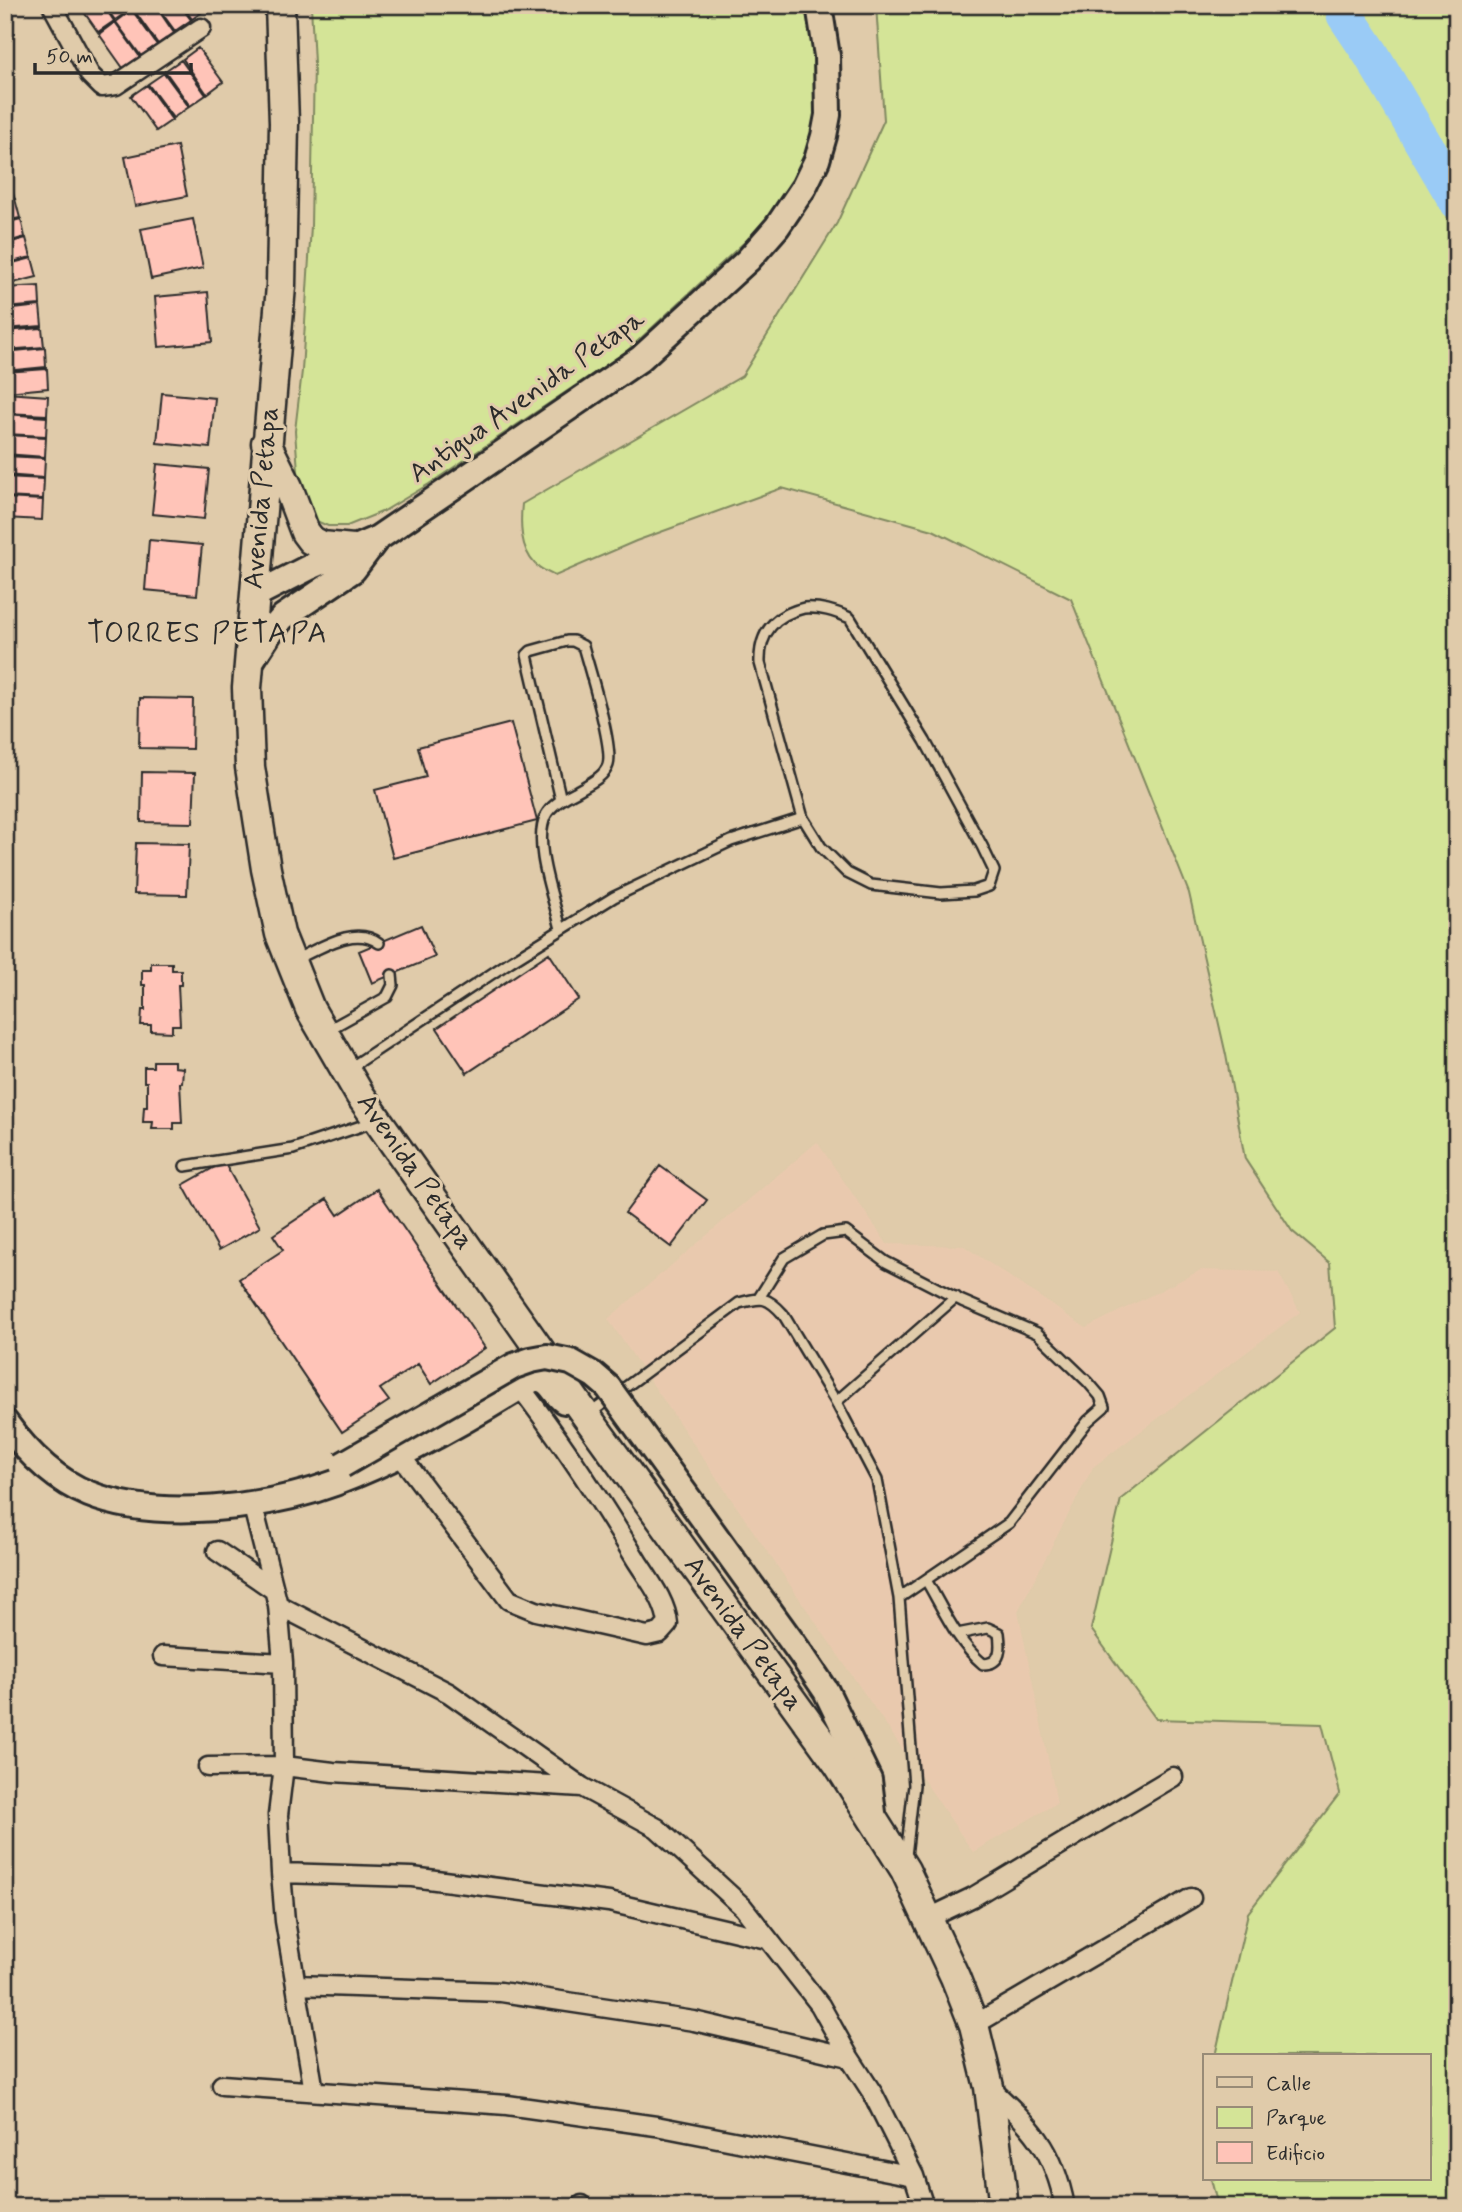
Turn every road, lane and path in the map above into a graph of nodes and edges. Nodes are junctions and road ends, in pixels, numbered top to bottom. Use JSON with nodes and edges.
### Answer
{"nodes":[{"id":1,"x":52,"y":5,"type":"edge"},
{"id":2,"x":280,"y":5,"type":"edge"},
{"id":3,"x":820,"y":5,"type":"edge"},
{"id":4,"x":201,"y":28,"type":"dead end"},
{"id":5,"x":266,"y":443,"type":"junction"},
{"id":6,"x":365,"y":544,"type":"junction"},
{"id":7,"x":255,"y":594,"type":"junction"},
{"id":8,"x":248,"y":667,"type":"junction"},
{"id":9,"x":561,"y":800,"type":"junction"},
{"id":10,"x":803,"y":818,"type":"junction"},
{"id":11,"x":561,"y":929,"type":"junction"},
{"id":12,"x":379,"y":943,"type":"dead end"},
{"id":13,"x":290,"y":962,"type":"junction"},
{"id":14,"x":391,"y":975,"type":"dead end"},
{"id":15,"x":322,"y":1033,"type":"junction"},
{"id":16,"x":345,"y":1072,"type":"junction"},
{"id":17,"x":378,"y":1121,"type":"junction"},
{"id":18,"x":185,"y":1166,"type":"dead end"},
{"id":19,"x":956,"y":1297,"type":"junction"},
{"id":20,"x":759,"y":1298,"type":"junction"},
{"id":21,"x":520,"y":1387,"type":"junction"},
{"id":22,"x":836,"y":1402,"type":"junction"},
{"id":23,"x":584,"y":1413,"type":"junction"},
{"id":24,"x":5,"y":1422,"type":"edge"},
{"id":25,"x":400,"y":1455,"type":"junction"},
{"id":26,"x":282,"y":1498,"type":"junction"},
{"id":27,"x":252,"y":1503,"type":"junction"},
{"id":28,"x":217,"y":1550,"type":"dead end"},
{"id":29,"x":926,"y":1580,"type":"junction"},
{"id":30,"x":276,"y":1597,"type":"junction"},
{"id":31,"x":899,"y":1598,"type":"junction"},
{"id":32,"x":957,"y":1634,"type":"junction"},
{"id":33,"x":163,"y":1656,"type":"dead end"},
{"id":34,"x":283,"y":1663,"type":"junction"},
{"id":35,"x":284,"y":1766,"type":"junction"},
{"id":36,"x":208,"y":1768,"type":"dead end"},
{"id":37,"x":1173,"y":1777,"type":"dead end"},
{"id":38,"x":582,"y":1787,"type":"junction"},
{"id":39,"x":874,"y":1821,"type":"junction"},
{"id":40,"x":905,"y":1870,"type":"junction"},
{"id":41,"x":281,"y":1873,"type":"junction"},
{"id":42,"x":1191,"y":1898,"type":"dead end"},
{"id":43,"x":929,"y":1918,"type":"junction"},
{"id":44,"x":767,"y":1939,"type":"junction"},
{"id":45,"x":297,"y":1985,"type":"junction"},
{"id":46,"x":974,"y":2025,"type":"junction"},
{"id":47,"x":849,"y":2057,"type":"junction"},
{"id":48,"x":222,"y":2085,"type":"dead end"},
{"id":49,"x":989,"y":2087,"type":"junction"},
{"id":50,"x":314,"y":2091,"type":"junction"},
{"id":51,"x":914,"y":2176,"type":"junction"},
{"id":52,"x":924,"y":2207,"type":"edge"},
{"id":53,"x":1004,"y":2207,"type":"edge"},
{"id":54,"x":1065,"y":2207,"type":"edge"}],
"edges":[{"from":1,"to":4,"type":"street"},
{"from":2,"to":5,"type":"main road","name":"Avenida Petapa"},
{"from":3,"to":6,"type":"main road","name":"Antigua Avenida Petapa"},
{"from":5,"to":6,"type":"main road"},
{"from":5,"to":7,"type":"main road","name":"Avenida Petapa"},
{"from":6,"to":7,"type":"main road","name":"Antigua Avenida Petapa"},
{"from":6,"to":8,"type":"main road","name":"Antigua Avenida Petapa"},
{"from":7,"to":8,"type":"main road","name":"Avenida Petapa"},
{"from":8,"to":13,"type":"main road","name":"Avenida Petapa"},
{"from":9,"to":9,"type":"lane"},
{"from":9,"to":11,"type":"lane"},
{"from":10,"to":10,"type":"lane"},
{"from":10,"to":11,"type":"lane"},
{"from":11,"to":16,"type":"lane"},
{"from":12,"to":13,"type":"lane"},
{"from":13,"to":15,"type":"main road","name":"Avenida Petapa"},
{"from":14,"to":15,"type":"lane"},
{"from":15,"to":16,"type":"main road","name":"Avenida Petapa"},
{"from":16,"to":17,"type":"main road","name":"Avenida Petapa"},
{"from":17,"to":18,"type":"lane"},
{"from":17,"to":23,"type":"main road","name":"Avenida Petapa"},
{"from":19,"to":20,"type":"lane"},
{"from":19,"to":22,"type":"lane"},
{"from":19,"to":29,"type":"lane"},
{"from":20,"to":22,"type":"lane"},
{"from":20,"to":23,"type":"lane"},
{"from":21,"to":23,"type":"main road"},
{"from":21,"to":25,"type":"main road"},
{"from":21,"to":25,"type":"street"},
{"from":22,"to":31,"type":"lane"},
{"from":23,"to":39,"type":"main road","name":"Avenida Petapa"},
{"from":24,"to":27,"type":"main road"},
{"from":25,"to":26,"type":"main road"},
{"from":26,"to":27,"type":"main road"},
{"from":26,"to":39,"type":"main road","bridge":true},
{"from":27,"to":30,"type":"street"},
{"from":28,"to":30,"type":"street"},
{"from":29,"to":31,"type":"lane"},
{"from":29,"to":32,"type":"lane"},
{"from":30,"to":34,"type":"street"},
{"from":30,"to":38,"type":"street"},
{"from":31,"to":40,"type":"lane"},
{"from":32,"to":32,"type":"lane"},
{"from":33,"to":34,"type":"street"},
{"from":34,"to":35,"type":"street"},
{"from":35,"to":36,"type":"street"},
{"from":35,"to":38,"type":"street"},
{"from":35,"to":41,"type":"street"},
{"from":37,"to":43,"type":"street"},
{"from":38,"to":44,"type":"street"},
{"from":39,"to":40,"type":"main road","name":"Avenida Petapa"},
{"from":40,"to":43,"type":"main road","name":"Avenida Petapa"},
{"from":41,"to":44,"type":"street"},
{"from":41,"to":45,"type":"street"},
{"from":42,"to":46,"type":"street"},
{"from":43,"to":46,"type":"main road","name":"Avenida Petapa"},
{"from":44,"to":47,"type":"street"},
{"from":45,"to":47,"type":"street"},
{"from":45,"to":50,"type":"street"},
{"from":46,"to":49,"type":"main road","name":"Avenida Petapa"},
{"from":47,"to":51,"type":"street"},
{"from":48,"to":50,"type":"street"},
{"from":49,"to":53,"type":"main road","name":"Avenida Petapa"},
{"from":49,"to":54,"type":"street"},
{"from":50,"to":51,"type":"street"},
{"from":51,"to":52,"type":"street"}]}
